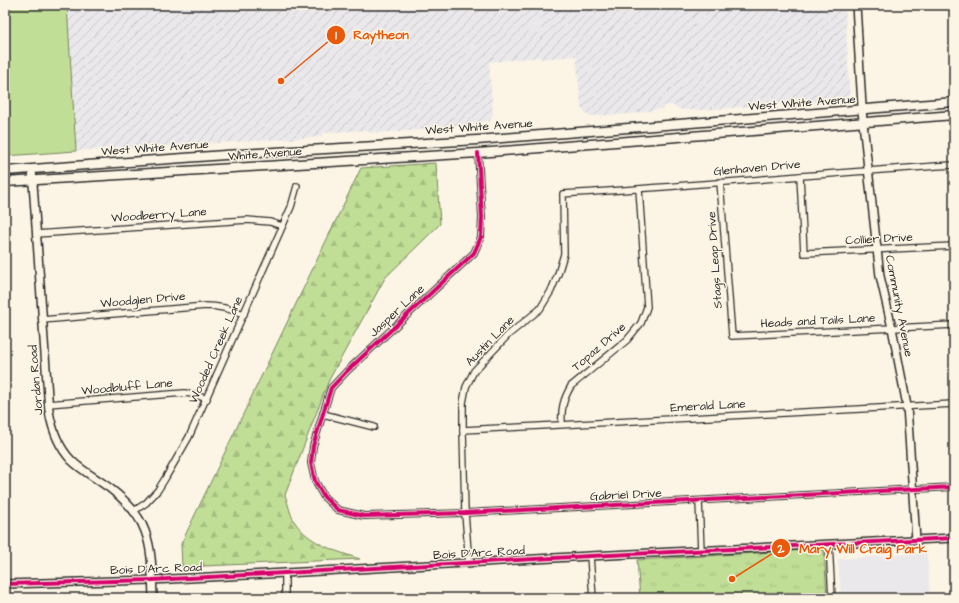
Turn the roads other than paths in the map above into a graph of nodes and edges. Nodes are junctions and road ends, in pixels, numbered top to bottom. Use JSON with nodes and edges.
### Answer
{"nodes":[{"id":1,"x":856,"y":5,"type":"edge"},
{"id":2,"x":954,"y":102,"type":"edge"},
{"id":3,"x":862,"y":110,"type":"junction"},
{"id":4,"x":954,"y":116,"type":"edge"},
{"id":5,"x":863,"y":123,"type":"junction"},
{"id":6,"x":477,"y":140,"type":"junction"},
{"id":7,"x":478,"y":153,"type":"junction"},
{"id":8,"x":954,"y":165,"type":"edge"},
{"id":9,"x":32,"y":169,"type":"junction"},
{"id":10,"x":868,"y":170,"type":"junction"},
{"id":11,"x":5,"y":171,"type":"edge"},
{"id":12,"x":800,"y":176,"type":"junction"},
{"id":13,"x":32,"y":180,"type":"junction"},
{"id":14,"x":5,"y":182,"type":"edge"},
{"id":15,"x":720,"y":182,"type":"junction"},
{"id":16,"x":297,"y":186,"type":"dead end"},
{"id":17,"x":639,"y":189,"type":"junction"},
{"id":18,"x":563,"y":194,"type":"joint"},
{"id":19,"x":282,"y":226,"type":"junction"},
{"id":20,"x":36,"y":234,"type":"junction"},
{"id":21,"x":954,"y":246,"type":"edge"},
{"id":22,"x":877,"y":250,"type":"junction"},
{"id":23,"x":244,"y":314,"type":"junction"},
{"id":24,"x":42,"y":320,"type":"junction"},
{"id":25,"x":954,"y":325,"type":"edge"},
{"id":26,"x":892,"y":328,"type":"junction"},
{"id":27,"x":732,"y":336,"type":"joint"},
{"id":28,"x":207,"y":399,"type":"junction"},
{"id":29,"x":48,"y":404,"type":"junction"},
{"id":30,"x":954,"y":404,"type":"edge"},
{"id":31,"x":907,"y":406,"type":"junction"},
{"id":32,"x":323,"y":414,"type":"junction"},
{"id":33,"x":562,"y":424,"type":"junction"},
{"id":34,"x":374,"y":427,"type":"dead end"},
{"id":35,"x":462,"y":430,"type":"junction"},
{"id":36,"x":315,"y":481,"type":"joint"},
{"id":37,"x":954,"y":487,"type":"edge"},
{"id":38,"x":912,"y":489,"type":"junction"},
{"id":39,"x":700,"y":501,"type":"junction"},
{"id":40,"x":134,"y":511,"type":"junction"},
{"id":41,"x":465,"y":513,"type":"junction"},
{"id":42,"x":954,"y":538,"type":"edge"},
{"id":43,"x":916,"y":540,"type":"junction"},
{"id":44,"x":829,"y":544,"type":"junction"},
{"id":45,"x":701,"y":551,"type":"junction"},
{"id":46,"x":590,"y":556,"type":"junction"},
{"id":47,"x":469,"y":563,"type":"junction"},
{"id":48,"x":285,"y":573,"type":"junction"},
{"id":49,"x":152,"y":580,"type":"junction"},
{"id":50,"x":5,"y":584,"type":"edge"},
{"id":51,"x":153,"y":598,"type":"edge"},
{"id":52,"x":285,"y":598,"type":"edge"},
{"id":53,"x":593,"y":598,"type":"edge"},
{"id":54,"x":832,"y":598,"type":"edge"}],
"edges":[{"from":1,"to":3,"type":"street","name":"Community Avenue"},
{"from":2,"to":3,"type":"main road","name":"West White Avenue"},
{"from":3,"to":5,"type":"street","name":"Community Avenue"},
{"from":3,"to":6,"type":"main road","name":"West White Avenue"},
{"from":4,"to":5,"type":"main road","name":"West White Avenue"},
{"from":5,"to":7,"type":"main road","name":"West White Avenue"},
{"from":5,"to":10,"type":"street","name":"Community Avenue"},
{"from":6,"to":7,"type":"main road"},
{"from":6,"to":9,"type":"main road","name":"West White Avenue"},
{"from":7,"to":13,"type":"main road","name":"White Avenue"},
{"from":7,"to":32,"type":"street","name":"Jasper Lane"},
{"from":8,"to":10,"type":"street","name":"Glenhaven Drive"},
{"from":9,"to":11,"type":"main road","name":"West White Avenue"},
{"from":9,"to":13,"type":"street","name":"Jordan Road"},
{"from":10,"to":12,"type":"street","name":"Glenhaven Drive"},
{"from":10,"to":22,"type":"street","name":"Community Avenue"},
{"from":12,"to":15,"type":"street","name":"Glenhaven Drive"},
{"from":12,"to":22,"type":"street","name":"Collier Drive"},
{"from":13,"to":14,"type":"main road","name":"White Avenue"},
{"from":13,"to":20,"type":"street","name":"Jordan Road"},
{"from":15,"to":17,"type":"street","name":"Glenhaven Drive"},
{"from":15,"to":27,"type":"street","name":"Stags Leap Drive"},
{"from":16,"to":19,"type":"street","name":"Wooded Creek Lane"},
{"from":17,"to":18,"type":"street","name":"Glenhaven Drive"},
{"from":17,"to":33,"type":"street","name":"Topaz Drive"},
{"from":18,"to":35,"type":"street","name":"Austin Lane"},
{"from":19,"to":20,"type":"street","name":"Woodberry Lane"},
{"from":19,"to":23,"type":"street","name":"Wooded Creek Lane"},
{"from":20,"to":24,"type":"street","name":"Jordan Road"},
{"from":21,"to":22,"type":"street","name":"Collier Drive"},
{"from":22,"to":26,"type":"street","name":"Community Avenue"},
{"from":23,"to":24,"type":"street","name":"Woodglen Drive"},
{"from":23,"to":28,"type":"street","name":"Wooded Creek Lane"},
{"from":24,"to":29,"type":"street","name":"Jordan Road"},
{"from":25,"to":26,"type":"street","name":"Heads and Tails Lane"},
{"from":26,"to":27,"type":"street","name":"Heads and Tails Lane"},
{"from":26,"to":31,"type":"street","name":"Community Avenue"},
{"from":28,"to":29,"type":"street","name":"Woodbluff Lane"},
{"from":28,"to":40,"type":"street","name":"Wooded Creek Lane"},
{"from":29,"to":40,"type":"street","name":"Jordan Road"},
{"from":30,"to":31,"type":"street","name":"Emerald Lane"},
{"from":31,"to":33,"type":"street","name":"Emerald Lane"},
{"from":31,"to":38,"type":"street","name":"Community Avenue"},
{"from":32,"to":34,"type":"street"},
{"from":32,"to":36,"type":"street","name":"Jasper Lane"},
{"from":33,"to":35,"type":"street","name":"Emerald Lane"},
{"from":35,"to":41,"type":"street","name":"Austin Lane"},
{"from":36,"to":41,"type":"street","name":"Gabriel Drive"},
{"from":37,"to":38,"type":"street","name":"Gabriel Drive"},
{"from":38,"to":39,"type":"street","name":"Gabriel Drive"},
{"from":38,"to":43,"type":"street","name":"Community Avenue"},
{"from":39,"to":41,"type":"street","name":"Gabriel Drive"},
{"from":39,"to":45,"type":"street"},
{"from":40,"to":49,"type":"street","name":"Jordan Road"},
{"from":41,"to":47,"type":"street","name":"Austin Lane"},
{"from":42,"to":43,"type":"street","name":"Bois D'Arc Road"},
{"from":43,"to":44,"type":"street","name":"Bois D'Arc Road"},
{"from":44,"to":45,"type":"street","name":"Bois D'Arc Road"},
{"from":44,"to":54,"type":"street"},
{"from":45,"to":46,"type":"street","name":"Bois D'Arc Road"},
{"from":46,"to":47,"type":"street","name":"Bois D'Arc Road"},
{"from":46,"to":53,"type":"street"},
{"from":47,"to":48,"type":"street","name":"Bois D'Arc Road"},
{"from":48,"to":49,"type":"street","name":"Bois D'Arc Road"},
{"from":48,"to":52,"type":"street"},
{"from":49,"to":50,"type":"street","name":"Bois D'Arc Road"},
{"from":49,"to":51,"type":"street","name":"Jordan Road"}]}
